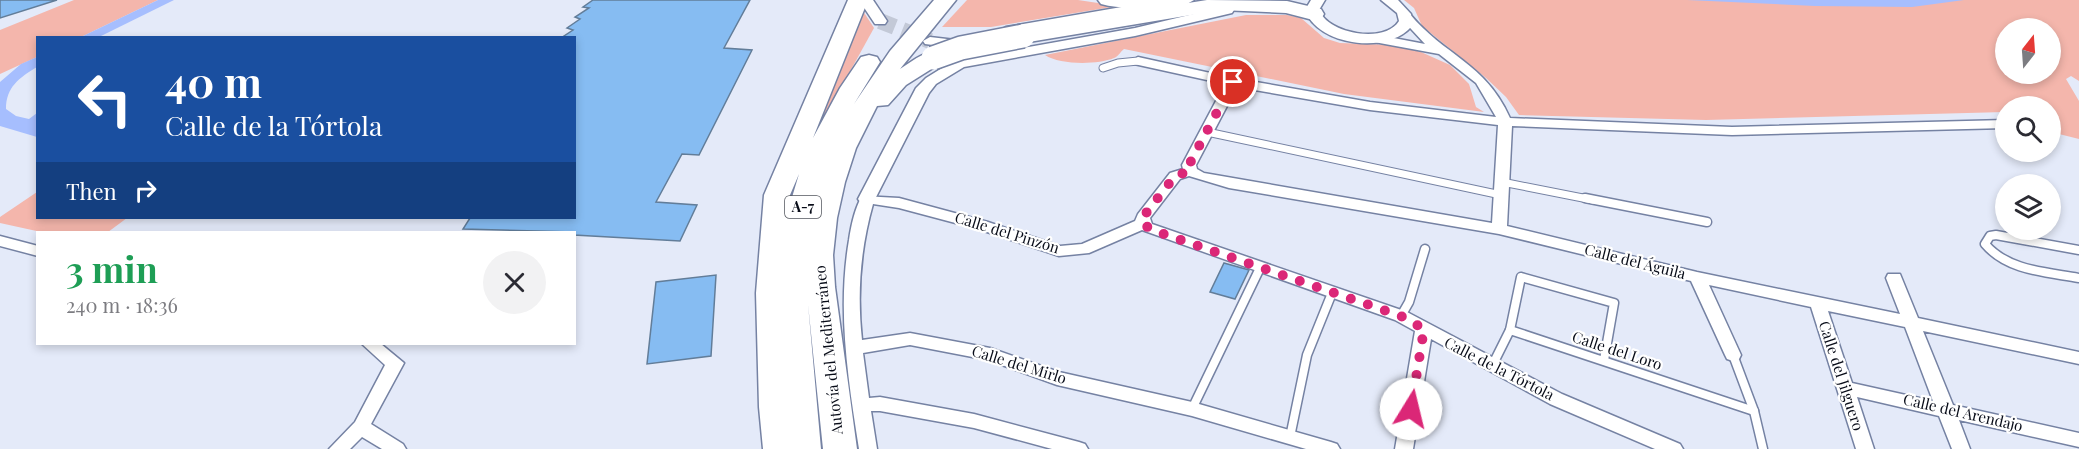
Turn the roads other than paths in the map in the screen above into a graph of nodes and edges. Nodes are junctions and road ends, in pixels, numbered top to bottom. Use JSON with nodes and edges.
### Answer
{"nodes":[{"id":1,"x":858,"y":0,"type":"edge"},
{"id":2,"x":866,"y":0,"type":"edge"},
{"id":3,"x":923,"y":0,"type":"edge"},
{"id":4,"x":946,"y":0,"type":"edge"},
{"id":5,"x":1108,"y":0,"type":"edge"},
{"id":6,"x":1154,"y":0,"type":"edge"},
{"id":7,"x":1187,"y":0,"type":"edge"},
{"id":8,"x":1388,"y":0,"type":"edge"},
{"id":9,"x":1227,"y":10,"type":"junction"},
{"id":10,"x":883,"y":11,"type":"tunnel mouth"},
{"id":11,"x":1315,"y":11,"type":"edge"},
{"id":12,"x":1405,"y":16,"type":"junction"},
{"id":13,"x":1378,"y":39,"type":"junction"},
{"id":14,"x":933,"y":44,"type":"junction"},
{"id":15,"x":1440,"y":51,"type":"junction"},
{"id":16,"x":1138,"y":61,"type":"joint"},
{"id":17,"x":1103,"y":68,"type":"dead end"},
{"id":18,"x":1233,"y":82,"type":"junction"},
{"id":19,"x":1505,"y":122,"type":"junction"},
{"id":20,"x":1995,"y":124,"type":"edge"},
{"id":21,"x":1207,"y":132,"type":"junction"},
{"id":22,"x":841,"y":152,"type":"junction"},
{"id":23,"x":1190,"y":171,"type":"junction"},
{"id":24,"x":1502,"y":189,"type":"junction"},
{"id":25,"x":867,"y":199,"type":"junction"},
{"id":26,"x":1707,"y":222,"type":"dead end"},
{"id":27,"x":1143,"y":224,"type":"junction"},
{"id":28,"x":1499,"y":229,"type":"junction"},
{"id":29,"x":0,"y":241,"type":"edge"},
{"id":30,"x":1425,"y":249,"type":"dead end"},
{"id":31,"x":36,"y":250,"type":"edge"},
{"id":32,"x":2079,"y":250,"type":"edge"},
{"id":33,"x":1260,"y":268,"type":"junction"},
{"id":34,"x":1697,"y":277,"type":"junction"},
{"id":35,"x":1894,"y":278,"type":"dead end"},
{"id":36,"x":2079,"y":278,"type":"edge"},
{"id":37,"x":1332,"y":293,"type":"junction"},
{"id":38,"x":1818,"y":304,"type":"junction"},
{"id":39,"x":1401,"y":316,"type":"junction"},
{"id":40,"x":1912,"y":321,"type":"junction"},
{"id":41,"x":1424,"y":329,"type":"junction"},
{"id":42,"x":1510,"y":330,"type":"junction"},
{"id":43,"x":371,"y":345,"type":"edge"},
{"id":44,"x":853,"y":348,"type":"junction"},
{"id":45,"x":1733,"y":355,"type":"joint"},
{"id":46,"x":2079,"y":358,"type":"edge"},
{"id":47,"x":1604,"y":360,"type":"junction"},
{"id":48,"x":1492,"y":366,"type":"junction"},
{"id":49,"x":1846,"y":388,"type":"junction"},
{"id":50,"x":861,"y":405,"type":"junction"},
{"id":51,"x":1946,"y":408,"type":"junction"},
{"id":52,"x":1192,"y":409,"type":"junction"},
{"id":53,"x":1754,"y":411,"type":"junction"},
{"id":54,"x":361,"y":427,"type":"junction"},
{"id":55,"x":1290,"y":437,"type":"junction"},
{"id":56,"x":2079,"y":440,"type":"edge"},
{"id":57,"x":338,"y":449,"type":"edge"},
{"id":58,"x":396,"y":449,"type":"edge"},
{"id":59,"x":780,"y":449,"type":"edge"},
{"id":60,"x":804,"y":449,"type":"edge"},
{"id":61,"x":840,"y":449,"type":"edge"},
{"id":62,"x":868,"y":449,"type":"edge"},
{"id":63,"x":1079,"y":449,"type":"edge"},
{"id":64,"x":1331,"y":449,"type":"edge"},
{"id":65,"x":1404,"y":449,"type":"edge"},
{"id":66,"x":1674,"y":449,"type":"edge"},
{"id":67,"x":1763,"y":449,"type":"edge"},
{"id":68,"x":1865,"y":449,"type":"edge"},
{"id":69,"x":1961,"y":449,"type":"edge"}],
"edges":[{"from":1,"to":59,"type":"highway"},
{"from":2,"to":10,"type":"street"},
{"from":3,"to":60,"type":"highway","name":"Autovía del Mediterráneo","number":"A-7"},
{"from":4,"to":22,"type":"highway","name":"Autovía del Mediterráneo","number":"A-7"},
{"from":5,"to":6,"type":"highway"},
{"from":7,"to":14,"type":"street"},
{"from":8,"to":12,"type":"street"},
{"from":9,"to":11,"type":"street"},
{"from":9,"to":14,"type":"street"},
{"from":9,"to":25,"type":"street"},
{"from":11,"to":13,"type":"street"},
{"from":11,"to":14,"type":"highway","bridge":true},
{"from":12,"to":13,"type":"street"},
{"from":12,"to":15,"type":"street"},
{"from":13,"to":15,"type":"street"},
{"from":14,"to":22,"type":"highway"},
{"from":15,"to":19,"type":"street"},
{"from":16,"to":17,"type":"lane"},
{"from":16,"to":18,"type":"street"},
{"from":18,"to":19,"type":"street"},
{"from":18,"to":21,"type":"street"},
{"from":19,"to":20,"type":"street"},
{"from":19,"to":24,"type":"street"},
{"from":21,"to":23,"type":"street"},
{"from":21,"to":24,"type":"lane"},
{"from":22,"to":61,"type":"highway","name":"Autovía del Mediterráneo","number":"A-7"},
{"from":23,"to":27,"type":"street"},
{"from":23,"to":28,"type":"street","name":"Calle del Águila"},
{"from":24,"to":26,"type":"lane"},
{"from":24,"to":28,"type":"street"},
{"from":25,"to":27,"type":"street","name":"Calle del Pinzón"},
{"from":25,"to":44,"type":"street"},
{"from":27,"to":33,"type":"street","name":"Calle de la Tórtola"},
{"from":28,"to":34,"type":"street","name":"Calle del Águila"},
{"from":29,"to":31,"type":"street"},
{"from":30,"to":39,"type":"lane"},
{"from":32,"to":36,"type":"lane"},
{"from":33,"to":37,"type":"street","name":"Calle de la Tórtola"},
{"from":33,"to":52,"type":"lane"},
{"from":34,"to":38,"type":"street","name":"Calle del Águila"},
{"from":34,"to":45,"type":"street"},
{"from":35,"to":40,"type":"street"},
{"from":37,"to":39,"type":"street","name":"Calle de la Tórtola"},
{"from":37,"to":55,"type":"lane"},
{"from":38,"to":40,"type":"street","name":"Calle del Águila"},
{"from":38,"to":49,"type":"street","name":"Calle del Jilguero"},
{"from":39,"to":41,"type":"street","name":"Calle de la Tórtola"},
{"from":40,"to":46,"type":"street","name":"Calle del Águila"},
{"from":40,"to":51,"type":"street"},
{"from":41,"to":48,"type":"street","name":"Calle de la Tórtola"},
{"from":41,"to":65,"type":"street"},
{"from":42,"to":47,"type":"lane","name":"Calle del Loro"},
{"from":42,"to":47,"type":"lane"},
{"from":42,"to":48,"type":"lane"},
{"from":43,"to":54,"type":"street"},
{"from":44,"to":50,"type":"street"},
{"from":44,"to":52,"type":"street","name":"Calle del Mirlo"},
{"from":45,"to":53,"type":"lane"},
{"from":47,"to":53,"type":"lane","name":"Calle del Loro"},
{"from":48,"to":66,"type":"street","name":"Calle de la Tórtola"},
{"from":49,"to":51,"type":"street","name":"Calle del Arendajo"},
{"from":49,"to":68,"type":"street","name":"Calle del Jilguero"},
{"from":50,"to":62,"type":"street"},
{"from":50,"to":63,"type":"street"},
{"from":51,"to":56,"type":"street","name":"Calle del Arendajo"},
{"from":51,"to":69,"type":"street"},
{"from":52,"to":55,"type":"street","name":"Calle del Mirlo"},
{"from":53,"to":67,"type":"lane"},
{"from":54,"to":57,"type":"street"},
{"from":54,"to":58,"type":"street"},
{"from":55,"to":64,"type":"street","name":"Calle del Mirlo"}]}
